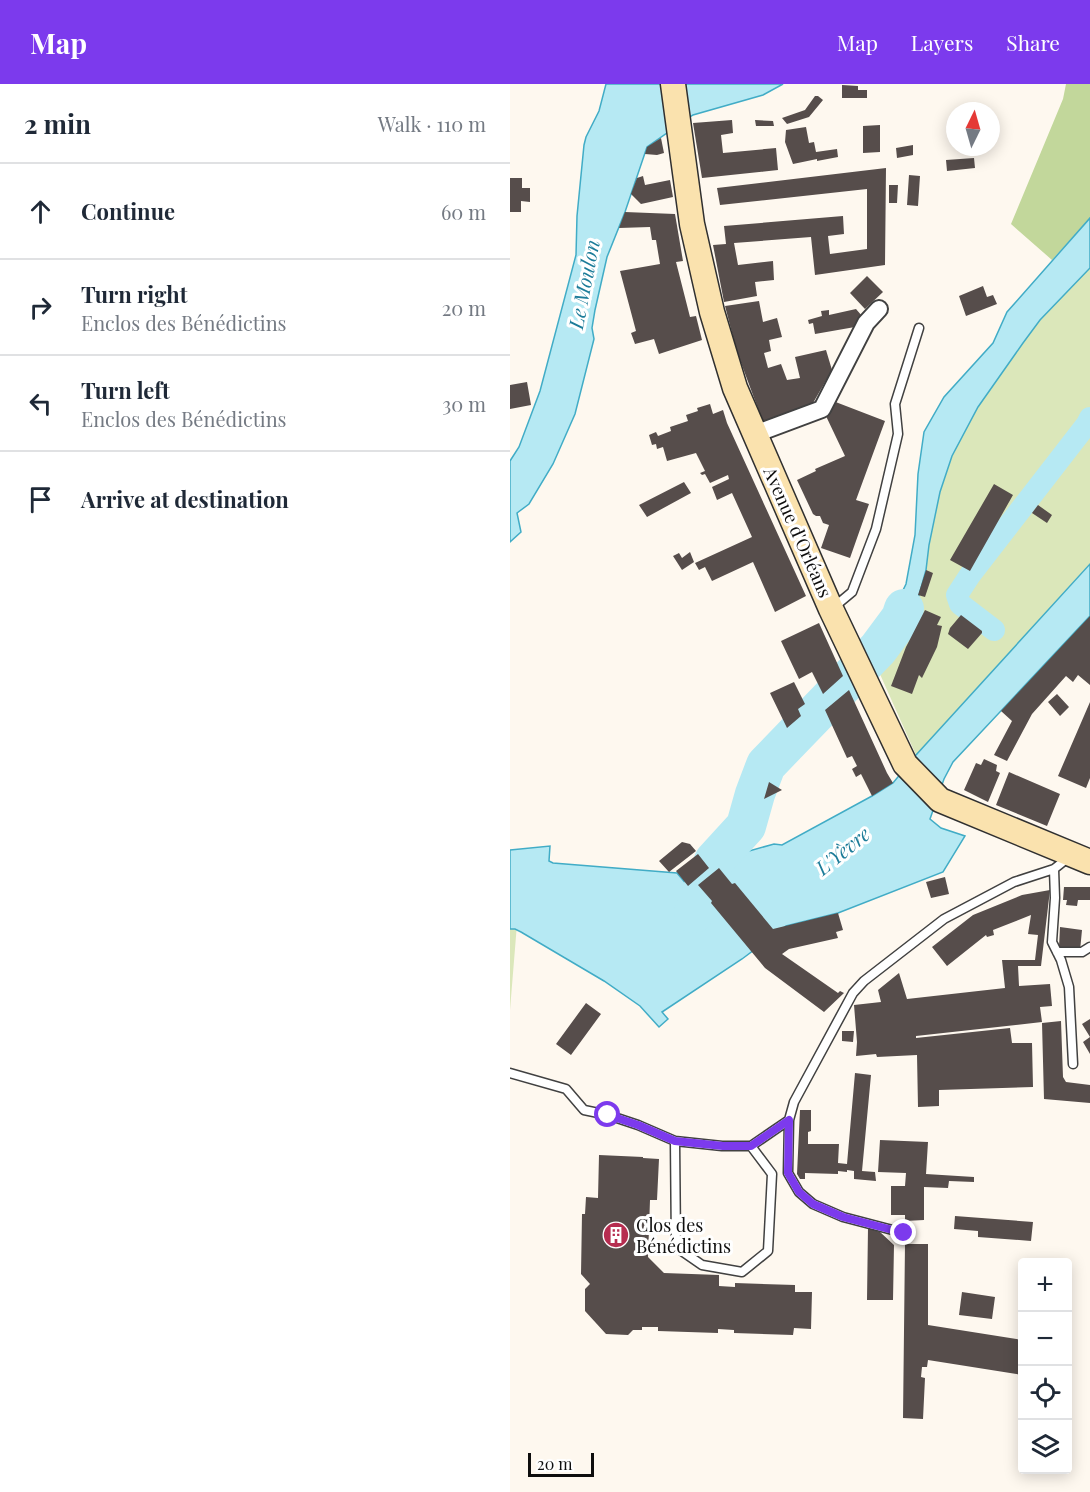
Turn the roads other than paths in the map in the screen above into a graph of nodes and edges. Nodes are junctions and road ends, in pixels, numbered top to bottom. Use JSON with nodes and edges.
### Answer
{"nodes":[{"id":1,"x":673,"y":84,"type":"edge"},
{"id":2,"x":879,"y":309,"type":"dead end"},
{"id":3,"x":919,"y":328,"type":"dead end"},
{"id":4,"x":755,"y":434,"type":"junction"},
{"id":5,"x":831,"y":609,"type":"junction"},
{"id":6,"x":1072,"y":862,"type":"edge"},
{"id":7,"x":1090,"y":947,"type":"edge"},
{"id":8,"x":1057,"y":952,"type":"junction"},
{"id":9,"x":1073,"y":1064,"type":"dead end"},
{"id":10,"x":510,"y":1073,"type":"edge"},
{"id":11,"x":789,"y":1120,"type":"junction"},
{"id":12,"x":675,"y":1141,"type":"junction"},
{"id":13,"x":751,"y":1146,"type":"junction"},
{"id":14,"x":904,"y":1233,"type":"dead end"}],
"edges":[{"from":1,"to":4,"type":"main road","name":"Avenue d'Orléans"},
{"from":2,"to":4,"type":"street"},
{"from":3,"to":5,"type":"lane"},
{"from":4,"to":5,"type":"main road","name":"Avenue d'Orléans"},
{"from":5,"to":6,"type":"main road","name":"Avenue d'Orléans"},
{"from":6,"to":8,"type":"lane"},
{"from":6,"to":11,"type":"lane"},
{"from":7,"to":8,"type":"lane"},
{"from":8,"to":9,"type":"lane"},
{"from":10,"to":12,"type":"lane"},
{"from":11,"to":13,"type":"lane"},
{"from":11,"to":14,"type":"lane"},
{"from":12,"to":13,"type":"lane"},
{"from":12,"to":13,"type":"lane"}]}
